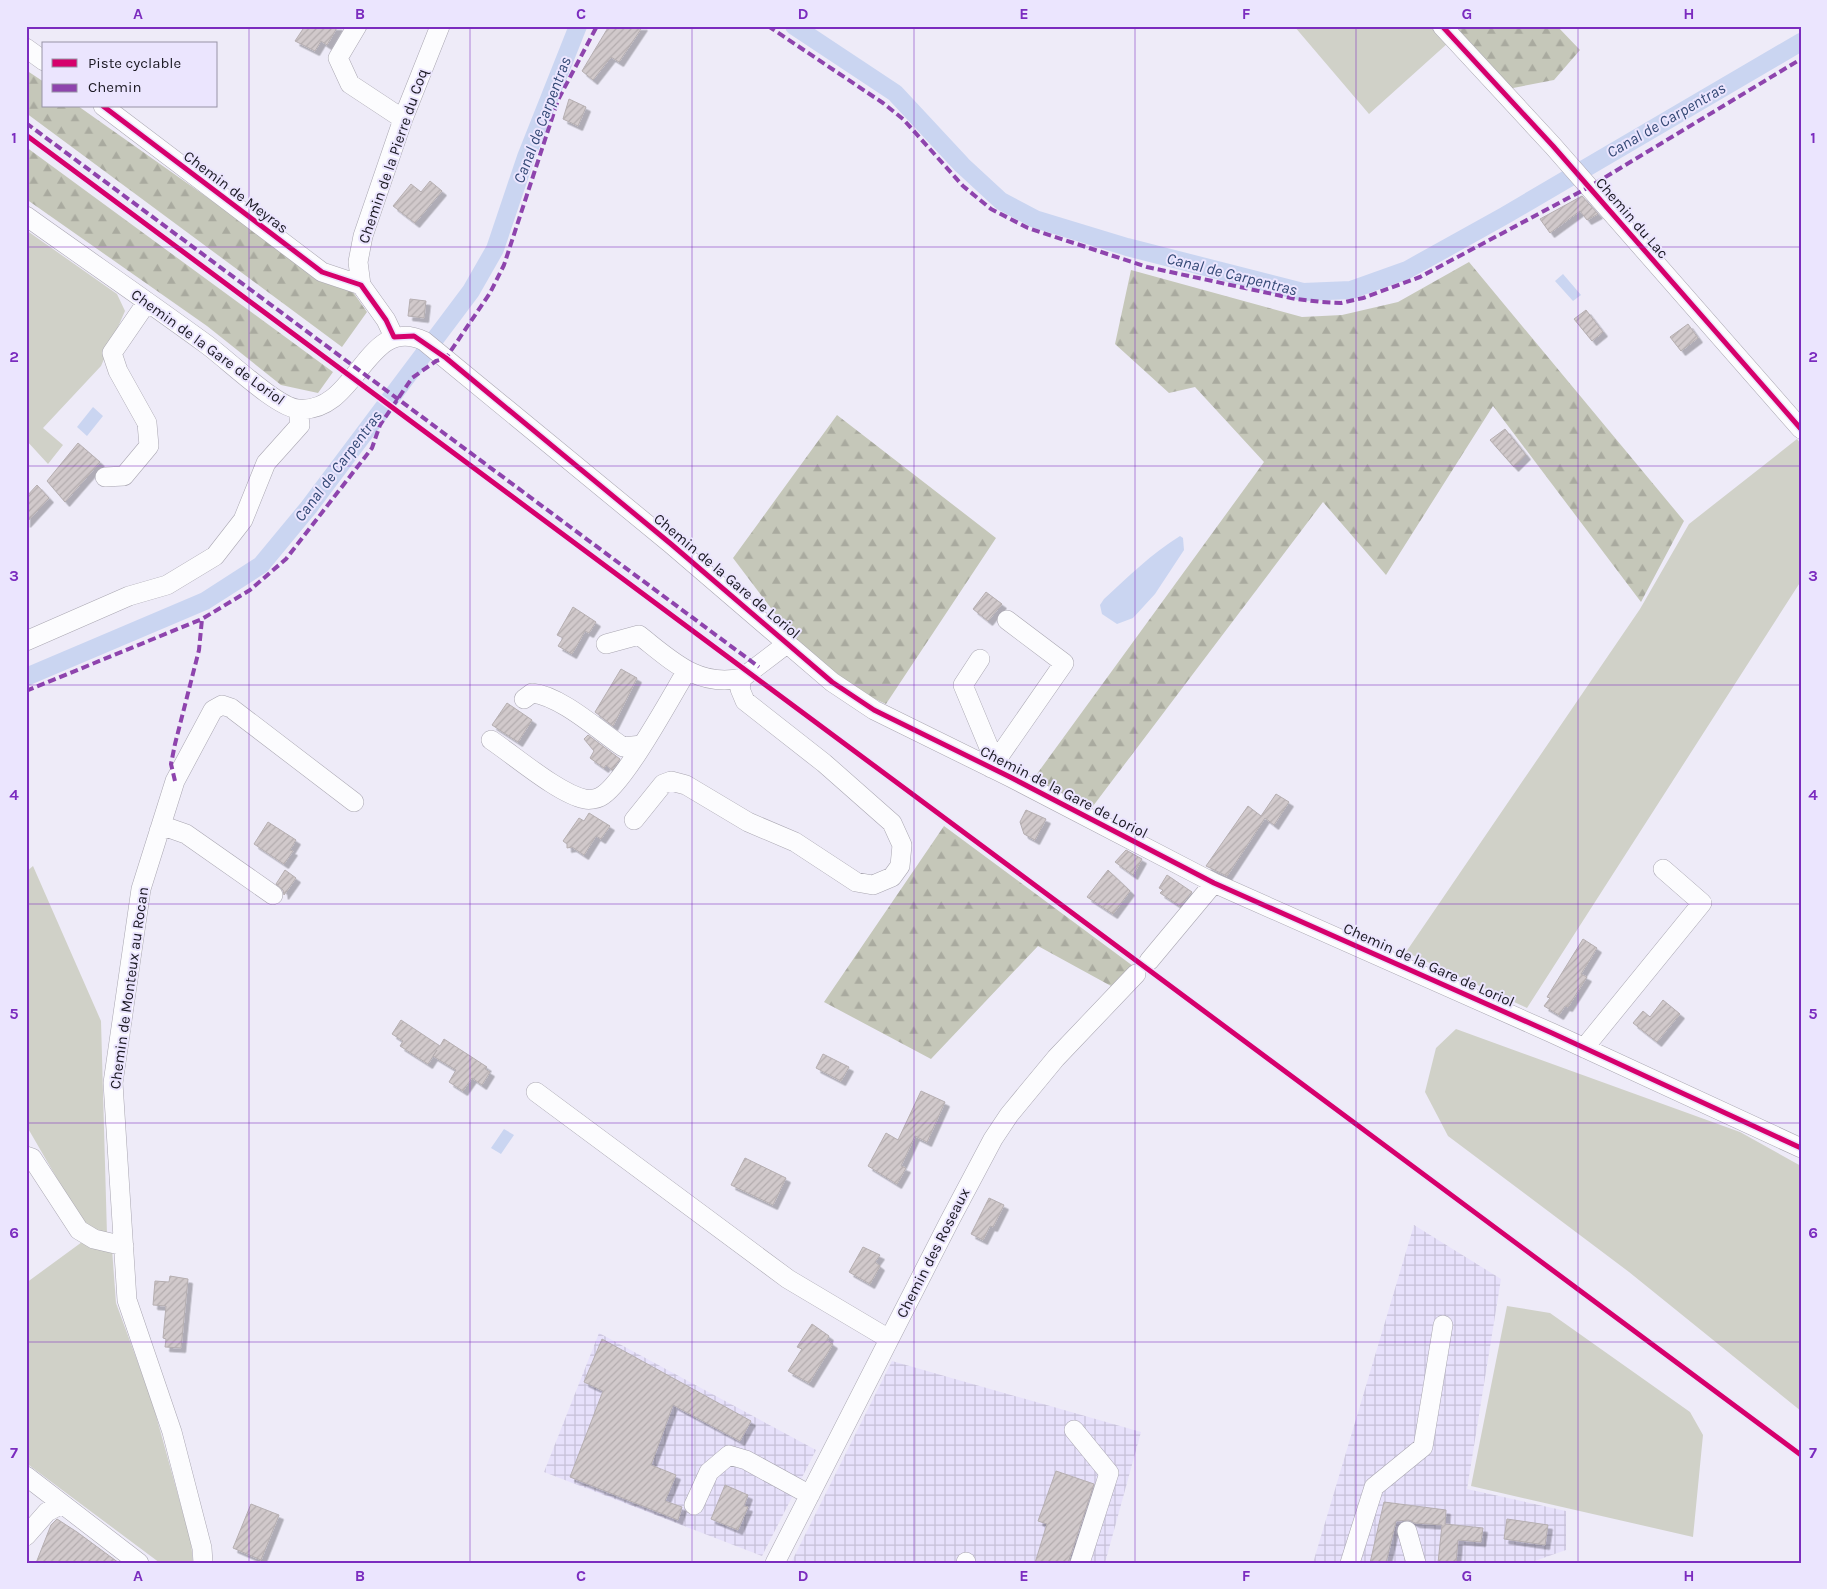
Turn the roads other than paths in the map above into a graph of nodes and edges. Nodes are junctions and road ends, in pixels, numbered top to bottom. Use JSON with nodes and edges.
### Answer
{"nodes":[{"id":1,"x":357,"y":26,"type":"edge"},
{"id":2,"x":440,"y":26,"type":"edge"},
{"id":3,"x":1442,"y":26,"type":"edge"},
{"id":4,"x":26,"y":48,"type":"edge"},
{"id":5,"x":42,"y":60,"type":"edge"},
{"id":6,"x":106,"y":108,"type":"edge"},
{"id":7,"x":403,"y":119,"type":"junction"},
{"id":8,"x":26,"y":216,"type":"edge"},
{"id":9,"x":361,"y":285,"type":"junction"},
{"id":10,"x":147,"y":302,"type":"junction"},
{"id":11,"x":394,"y":337,"type":"junction"},
{"id":12,"x":298,"y":409,"type":"junction"},
{"id":13,"x":1801,"y":429,"type":"edge"},
{"id":14,"x":106,"y":478,"type":"dead end"},
{"id":15,"x":1007,"y":620,"type":"dead end"},
{"id":16,"x":26,"y":641,"type":"edge"},
{"id":17,"x":788,"y":643,"type":"junction"},
{"id":18,"x":606,"y":644,"type":"dead end"},
{"id":19,"x":980,"y":659,"type":"dead end"},
{"id":20,"x":686,"y":672,"type":"junction"},
{"id":21,"x":742,"y":678,"type":"junction"},
{"id":22,"x":524,"y":699,"type":"dead end"},
{"id":23,"x":492,"y":740,"type":"dead end"},
{"id":24,"x":642,"y":745,"type":"junction"},
{"id":25,"x":993,"y":765,"type":"junction"},
{"id":26,"x":354,"y":802,"type":"dead end"},
{"id":27,"x":634,"y":820,"type":"dead end"},
{"id":28,"x":159,"y":831,"type":"junction"},
{"id":29,"x":1663,"y":869,"type":"dead end"},
{"id":30,"x":1214,"y":884,"type":"junction"},
{"id":31,"x":273,"y":895,"type":"dead end"},
{"id":32,"x":1584,"y":1048,"type":"junction"},
{"id":33,"x":536,"y":1092,"type":"dead end"},
{"id":34,"x":1800,"y":1146,"type":"edge"},
{"id":35,"x":26,"y":1156,"type":"edge"},
{"id":36,"x":124,"y":1246,"type":"junction"},
{"id":37,"x":1443,"y":1325,"type":"dead end"},
{"id":38,"x":889,"y":1339,"type":"junction"},
{"id":39,"x":1074,"y":1430,"type":"dead end"},
{"id":40,"x":26,"y":1476,"type":"edge"},
{"id":41,"x":810,"y":1494,"type":"junction"},
{"id":42,"x":62,"y":1504,"type":"junction"},
{"id":43,"x":694,"y":1504,"type":"dead end"},
{"id":44,"x":1407,"y":1532,"type":"dead end"},
{"id":45,"x":26,"y":1536,"type":"edge"},
{"id":46,"x":139,"y":1563,"type":"edge"},
{"id":47,"x":203,"y":1563,"type":"edge"},
{"id":48,"x":775,"y":1563,"type":"edge"},
{"id":49,"x":1080,"y":1563,"type":"edge"},
{"id":50,"x":1350,"y":1563,"type":"edge"},
{"id":51,"x":1416,"y":1563,"type":"edge"}],
"edges":[{"from":1,"to":7,"type":"street"},
{"from":2,"to":7,"type":"street","name":"Chemin de la Pierre du Coq"},
{"from":3,"to":13,"type":"street","name":"Chemin du Lac"},
{"from":4,"to":5,"type":"street"},
{"from":6,"to":9,"type":"street","name":"Chemin de Meyras"},
{"from":7,"to":9,"type":"street","name":"Chemin de la Pierre du Coq"},
{"from":8,"to":10,"type":"street","name":"Chemin de la Gare de Loriol"},
{"from":9,"to":11,"type":"street","name":"Chemin de la Pierre du Coq"},
{"from":10,"to":12,"type":"street","name":"Chemin de la Gare de Loriol"},
{"from":10,"to":14,"type":"street"},
{"from":11,"to":12,"type":"street","name":"Chemin de la Gare de Loriol"},
{"from":11,"to":17,"type":"street","name":"Chemin de la Gare de Loriol"},
{"from":12,"to":16,"type":"street"},
{"from":15,"to":25,"type":"street"},
{"from":17,"to":21,"type":"street"},
{"from":17,"to":25,"type":"street","name":"Chemin de la Gare de Loriol"},
{"from":18,"to":20,"type":"street"},
{"from":19,"to":25,"type":"street"},
{"from":20,"to":21,"type":"street"},
{"from":20,"to":24,"type":"street"},
{"from":21,"to":27,"type":"street"},
{"from":22,"to":24,"type":"street"},
{"from":23,"to":24,"type":"street"},
{"from":25,"to":30,"type":"street","name":"Chemin de la Gare de Loriol"},
{"from":26,"to":28,"type":"street","name":"Chemin de Monteux au Rocan"},
{"from":28,"to":31,"type":"street"},
{"from":28,"to":36,"type":"street","name":"Chemin de Monteux au Rocan"},
{"from":29,"to":32,"type":"street"},
{"from":30,"to":32,"type":"street","name":"Chemin de la Gare de Loriol"},
{"from":30,"to":38,"type":"street","name":"Chemin des Roseaux"},
{"from":32,"to":34,"type":"street","name":"Chemin de la Gare de Loriol"},
{"from":33,"to":38,"type":"street"},
{"from":35,"to":36,"type":"street"},
{"from":36,"to":47,"type":"street","name":"Chemin de Monteux au Rocan"},
{"from":37,"to":50,"type":"street"},
{"from":38,"to":41,"type":"street","name":"Chemin des Roseaux"},
{"from":39,"to":49,"type":"street"},
{"from":40,"to":42,"type":"street"},
{"from":41,"to":43,"type":"street"},
{"from":41,"to":48,"type":"street","name":"Chemin des Roseaux"},
{"from":42,"to":45,"type":"street"},
{"from":42,"to":46,"type":"street"},
{"from":44,"to":51,"type":"street"}]}
